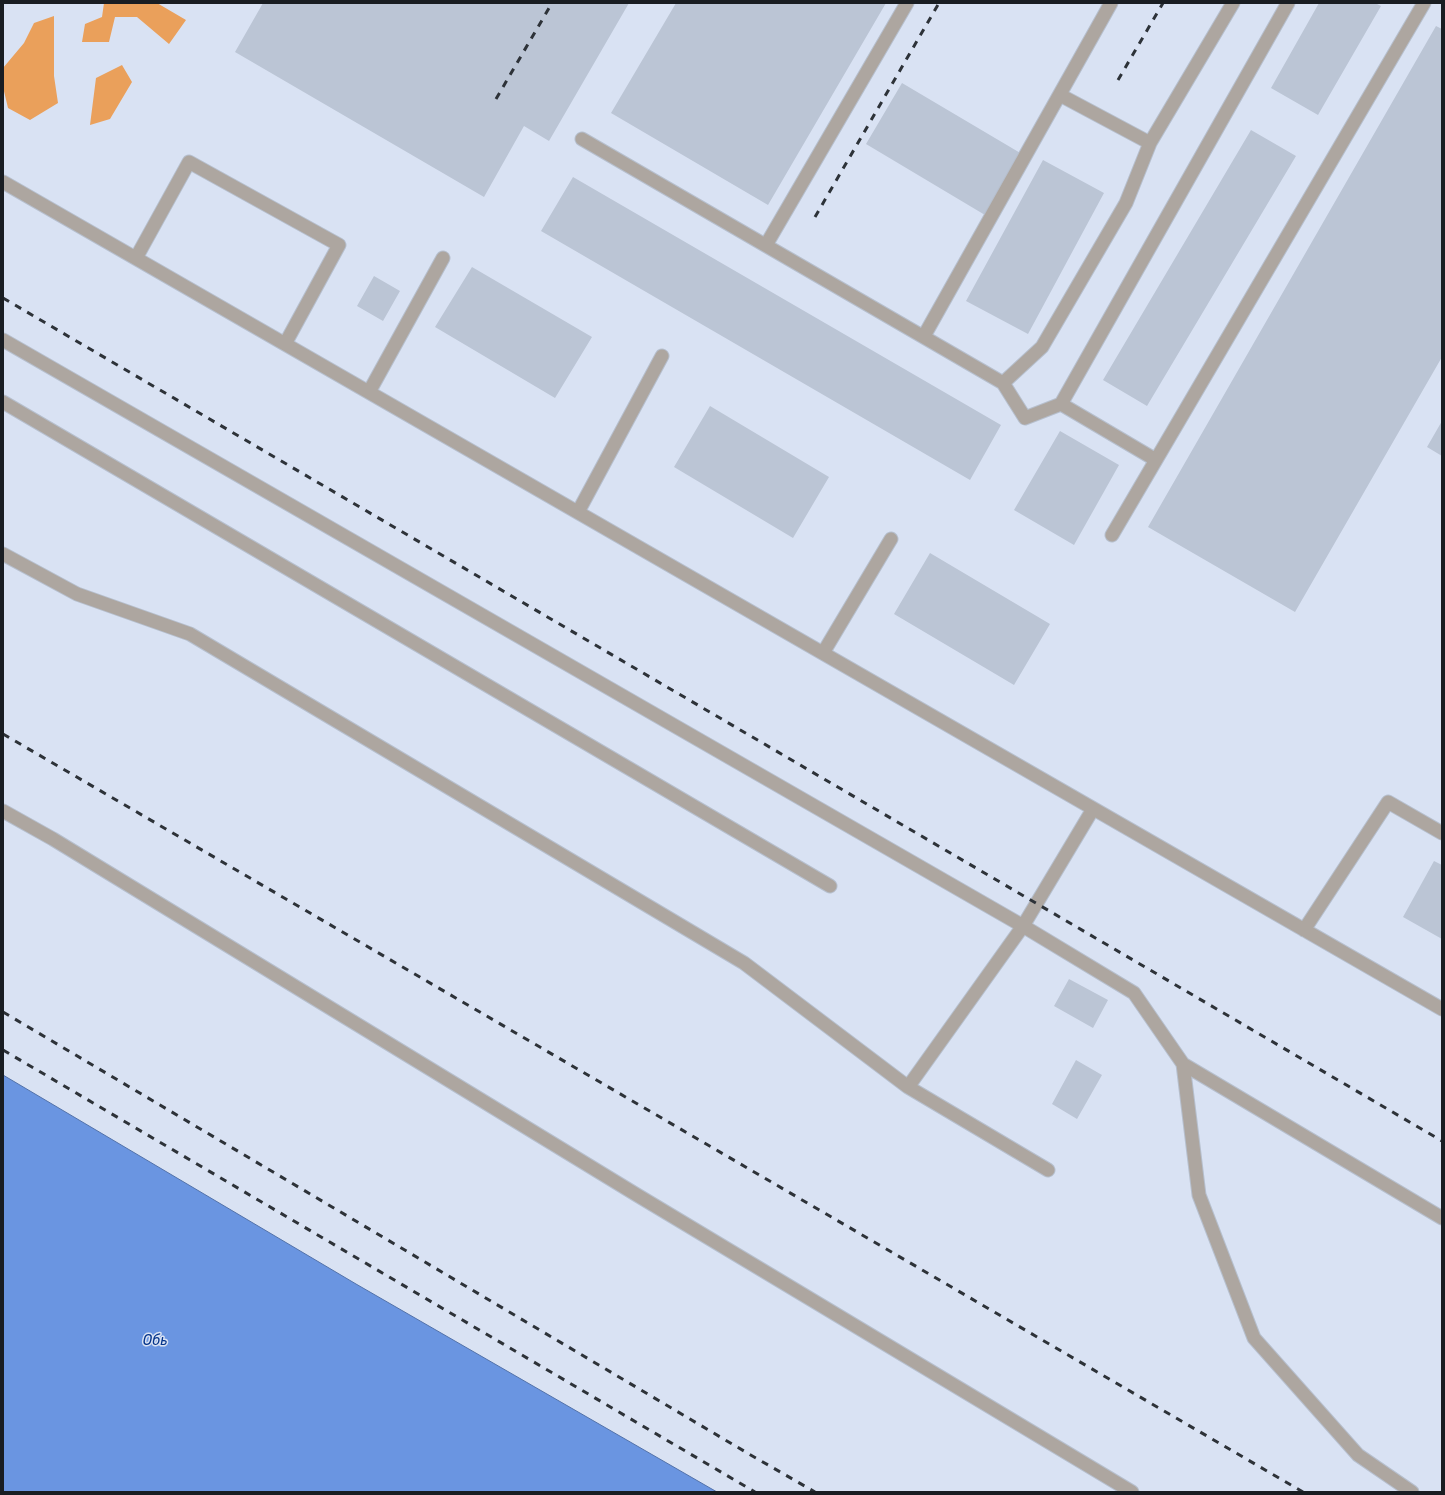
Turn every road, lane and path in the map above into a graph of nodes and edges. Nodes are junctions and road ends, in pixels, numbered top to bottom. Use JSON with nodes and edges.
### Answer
{"nodes":[{"id":1,"x":908,"y":3,"type":"edge"},
{"id":2,"x":1111,"y":3,"type":"edge"},
{"id":3,"x":1233,"y":3,"type":"edge"},
{"id":4,"x":1288,"y":3,"type":"edge"},
{"id":5,"x":1424,"y":3,"type":"edge"},
{"id":6,"x":1060,"y":95,"type":"junction"},
{"id":7,"x":582,"y":139,"type":"dead end"},
{"id":8,"x":1150,"y":143,"type":"junction"},
{"id":9,"x":3,"y":182,"type":"edge"},
{"id":10,"x":766,"y":245,"type":"junction"},
{"id":11,"x":136,"y":258,"type":"junction"},
{"id":12,"x":443,"y":258,"type":"dead end"},
{"id":13,"x":924,"y":336,"type":"junction"},
{"id":14,"x":3,"y":340,"type":"edge"},
{"id":15,"x":285,"y":344,"type":"junction"},
{"id":16,"x":662,"y":356,"type":"dead end"},
{"id":17,"x":1003,"y":383,"type":"junction"},
{"id":18,"x":369,"y":392,"type":"junction"},
{"id":19,"x":3,"y":402,"type":"edge"},
{"id":20,"x":1061,"y":404,"type":"junction"},
{"id":21,"x":1156,"y":460,"type":"junction"},
{"id":22,"x":578,"y":512,"type":"junction"},
{"id":23,"x":1112,"y":535,"type":"dead end"},
{"id":24,"x":891,"y":538,"type":"dead end"},
{"id":25,"x":3,"y":554,"type":"edge"},
{"id":26,"x":823,"y":653,"type":"junction"},
{"id":27,"x":1093,"y":809,"type":"junction"},
{"id":28,"x":3,"y":811,"type":"edge"},
{"id":29,"x":1442,"y":833,"type":"edge"},
{"id":30,"x":830,"y":886,"type":"dead end"},
{"id":31,"x":1023,"y":926,"type":"junction"},
{"id":32,"x":1304,"y":930,"type":"junction"},
{"id":33,"x":1442,"y":1009,"type":"edge"},
{"id":34,"x":1183,"y":1064,"type":"junction"},
{"id":35,"x":908,"y":1087,"type":"junction"},
{"id":36,"x":1048,"y":1170,"type":"dead end"},
{"id":37,"x":1442,"y":1218,"type":"edge"},
{"id":38,"x":1132,"y":1492,"type":"edge"},
{"id":39,"x":1412,"y":1492,"type":"edge"}],
"edges":[{"from":1,"to":10,"type":"lane"},
{"from":2,"to":6,"type":"lane"},
{"from":3,"to":8,"type":"lane"},
{"from":4,"to":20,"type":"lane"},
{"from":5,"to":21,"type":"lane"},
{"from":6,"to":8,"type":"lane"},
{"from":6,"to":13,"type":"lane"},
{"from":7,"to":10,"type":"lane"},
{"from":8,"to":17,"type":"lane"},
{"from":9,"to":11,"type":"lane"},
{"from":10,"to":13,"type":"lane"},
{"from":11,"to":15,"type":"lane"},
{"from":11,"to":15,"type":"lane"},
{"from":12,"to":18,"type":"lane"},
{"from":13,"to":17,"type":"lane"},
{"from":14,"to":31,"type":"lane"},
{"from":15,"to":18,"type":"lane"},
{"from":16,"to":22,"type":"lane"},
{"from":17,"to":20,"type":"lane"},
{"from":18,"to":22,"type":"lane"},
{"from":19,"to":30,"type":"lane"},
{"from":20,"to":21,"type":"lane"},
{"from":21,"to":23,"type":"lane"},
{"from":22,"to":26,"type":"lane"},
{"from":24,"to":26,"type":"lane"},
{"from":25,"to":35,"type":"lane"},
{"from":26,"to":27,"type":"lane"},
{"from":27,"to":31,"type":"lane"},
{"from":27,"to":32,"type":"lane"},
{"from":28,"to":38,"type":"lane"},
{"from":29,"to":32,"type":"lane"},
{"from":31,"to":34,"type":"lane"},
{"from":31,"to":35,"type":"lane"},
{"from":32,"to":33,"type":"lane"},
{"from":34,"to":37,"type":"lane"},
{"from":34,"to":39,"type":"lane"},
{"from":35,"to":36,"type":"lane"}]}
